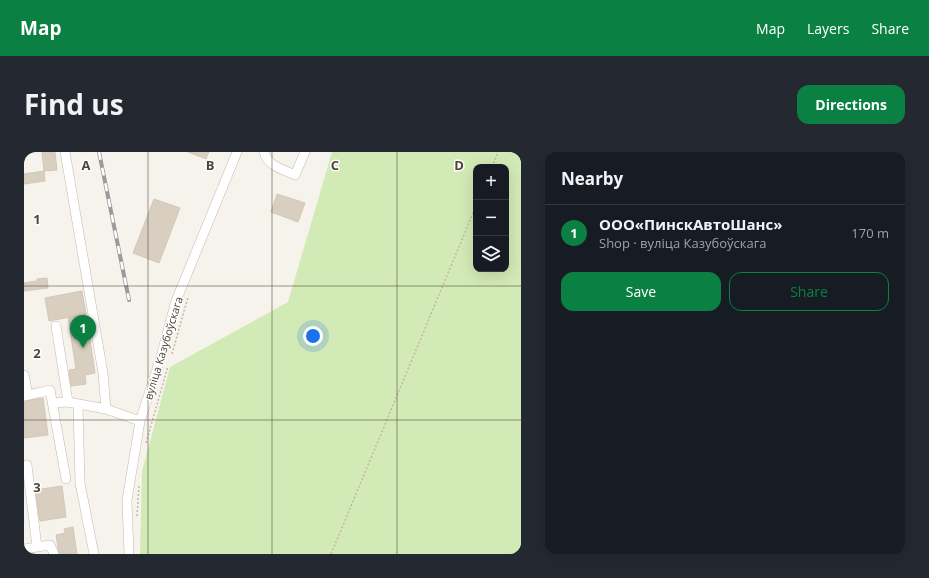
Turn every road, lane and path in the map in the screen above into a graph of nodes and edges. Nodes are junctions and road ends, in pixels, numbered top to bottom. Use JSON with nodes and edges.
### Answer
{"nodes":[{"id":1,"x":65,"y":152,"type":"edge"},
{"id":2,"x":237,"y":152,"type":"edge"},
{"id":3,"x":264,"y":152,"type":"edge"},
{"id":4,"x":305,"y":152,"type":"edge"},
{"id":5,"x":498,"y":152,"type":"edge"},
{"id":6,"x":493,"y":164,"type":"edge"},
{"id":7,"x":473,"y":213,"type":"edge"},
{"id":8,"x":189,"y":294,"type":"dead end"},
{"id":9,"x":56,"y":326,"type":"dead end"},
{"id":10,"x":172,"y":354,"type":"dead end"},
{"id":11,"x":170,"y":362,"type":"dead end"},
{"id":12,"x":24,"y":375,"type":"edge"},
{"id":13,"x":26,"y":396,"type":"edge"},
{"id":14,"x":68,"y":402,"type":"junction"},
{"id":15,"x":53,"y":403,"type":"junction"},
{"id":16,"x":78,"y":404,"type":"junction"},
{"id":17,"x":106,"y":409,"type":"junction"},
{"id":18,"x":140,"y":421,"type":"junction"},
{"id":19,"x":146,"y":445,"type":"dead end"},
{"id":20,"x":27,"y":465,"type":"dead end"},
{"id":21,"x":66,"y":479,"type":"dead end"},
{"id":22,"x":140,"y":484,"type":"dead end"},
{"id":23,"x":137,"y":522,"type":"dead end"},
{"id":24,"x":37,"y":547,"type":"junction"},
{"id":25,"x":24,"y":549,"type":"edge"},
{"id":26,"x":54,"y":554,"type":"edge"},
{"id":27,"x":94,"y":554,"type":"edge"},
{"id":28,"x":130,"y":554,"type":"edge"},
{"id":29,"x":331,"y":554,"type":"edge"}],
"edges":[{"from":1,"to":17,"type":"street"},
{"from":2,"to":18,"type":"street","name":"вуліца Казубоўскага"},
{"from":3,"to":4,"type":"street"},
{"from":5,"to":6,"type":"path"},
{"from":7,"to":29,"type":"path"},
{"from":8,"to":10,"type":"path"},
{"from":9,"to":14,"type":"street"},
{"from":11,"to":19,"type":"path"},
{"from":12,"to":13,"type":"street"},
{"from":13,"to":15,"type":"street"},
{"from":14,"to":15,"type":"street"},
{"from":14,"to":16,"type":"street"},
{"from":15,"to":21,"type":"street"},
{"from":16,"to":17,"type":"street"},
{"from":16,"to":27,"type":"street"},
{"from":17,"to":18,"type":"street"},
{"from":18,"to":28,"type":"street","name":"вуліца Казубоўскага"},
{"from":20,"to":24,"type":"street"},
{"from":22,"to":23,"type":"path"},
{"from":24,"to":25,"type":"street"},
{"from":24,"to":26,"type":"street"}]}
